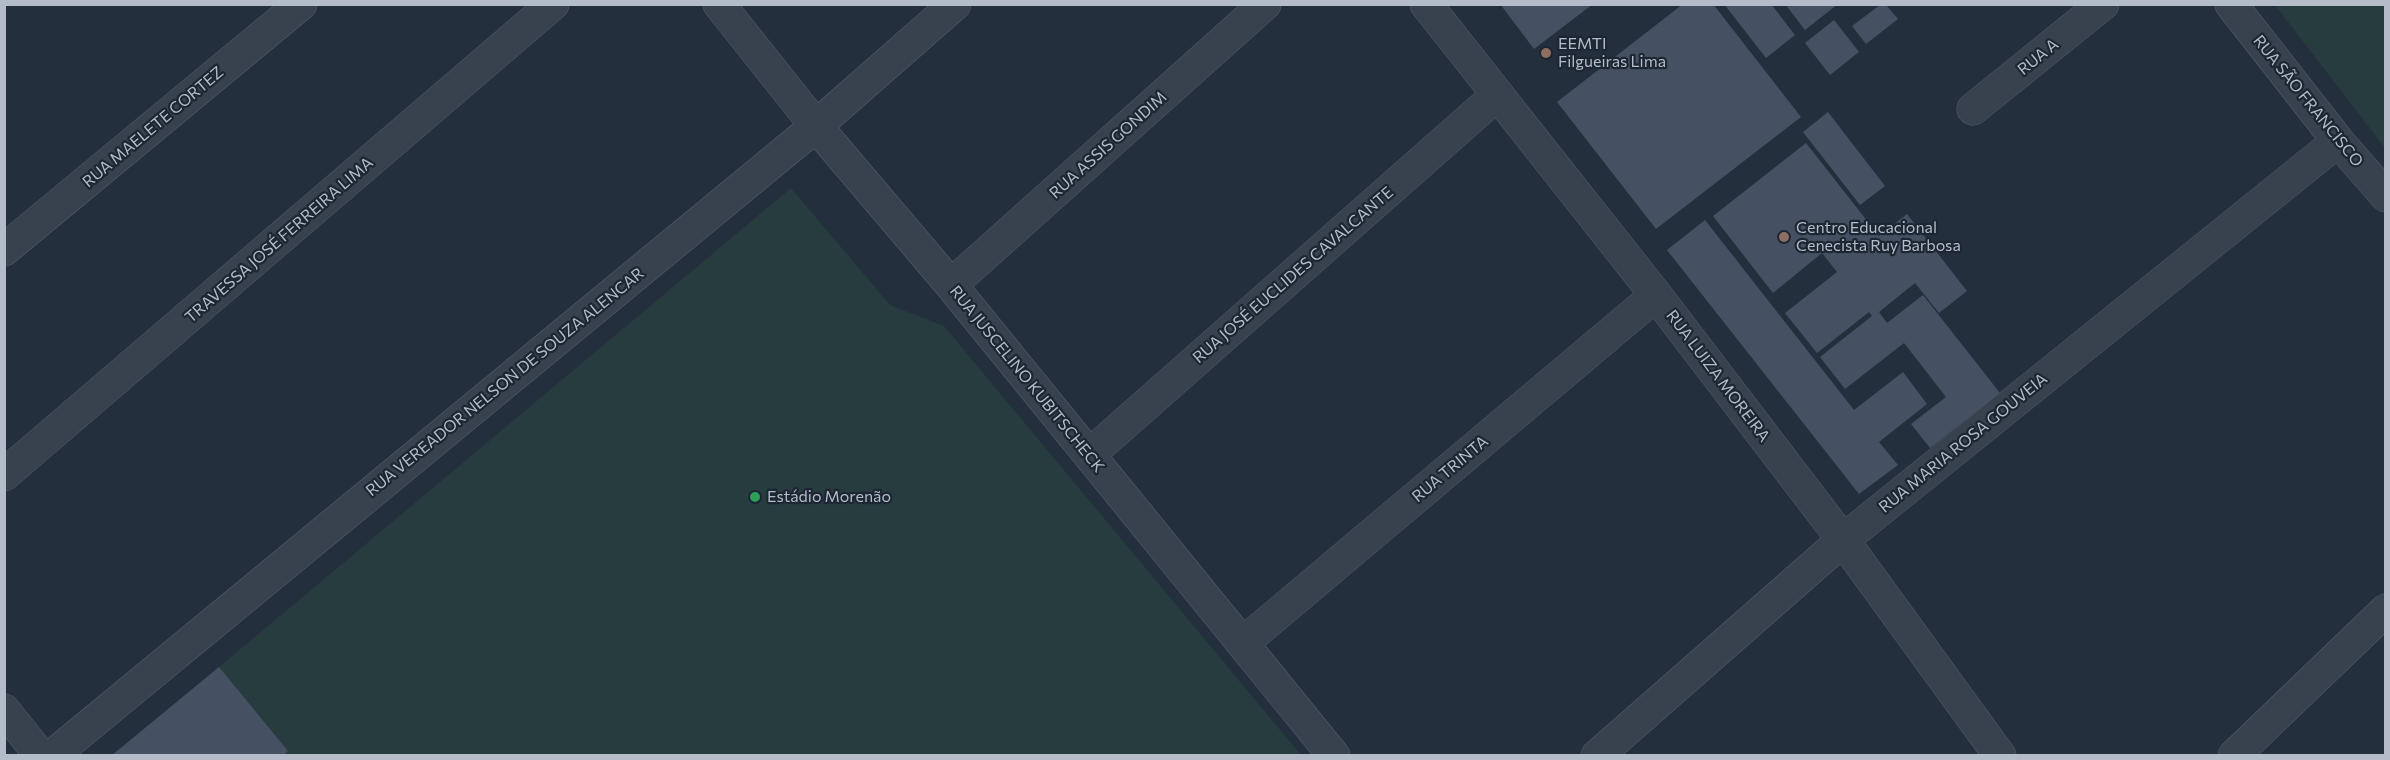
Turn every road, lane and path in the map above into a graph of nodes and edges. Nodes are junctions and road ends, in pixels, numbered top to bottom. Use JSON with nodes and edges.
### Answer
{"nodes":[{"id":1,"x":301,"y":4,"type":"edge"},
{"id":2,"x":553,"y":4,"type":"edge"},
{"id":3,"x":719,"y":4,"type":"edge"},
{"id":4,"x":955,"y":4,"type":"edge"},
{"id":5,"x":1265,"y":4,"type":"edge"},
{"id":6,"x":1426,"y":4,"type":"edge"},
{"id":7,"x":2103,"y":4,"type":"edge"},
{"id":8,"x":2231,"y":4,"type":"edge"},
{"id":9,"x":1497,"y":95,"type":"junction"},
{"id":10,"x":1973,"y":109,"type":"dead end"},
{"id":11,"x":816,"y":126,"type":"junction"},
{"id":12,"x":2338,"y":141,"type":"junction"},
{"id":13,"x":2385,"y":196,"type":"edge"},
{"id":14,"x":4,"y":250,"type":"edge"},
{"id":15,"x":951,"y":285,"type":"junction"},
{"id":16,"x":1656,"y":295,"type":"junction"},
{"id":17,"x":1089,"y":455,"type":"junction"},
{"id":18,"x":4,"y":475,"type":"edge"},
{"id":19,"x":1843,"y":540,"type":"junction"},
{"id":20,"x":2385,"y":610,"type":"edge"},
{"id":21,"x":1243,"y":644,"type":"junction"},
{"id":22,"x":4,"y":710,"type":"edge"},
{"id":23,"x":2241,"y":753,"type":"edge"},
{"id":24,"x":41,"y":756,"type":"edge"},
{"id":25,"x":52,"y":756,"type":"edge"},
{"id":26,"x":1334,"y":756,"type":"edge"},
{"id":27,"x":1597,"y":756,"type":"edge"},
{"id":28,"x":2000,"y":756,"type":"edge"}],
"edges":[{"from":1,"to":14,"type":"street","name":"RUA MAELETE CORTEZ"},
{"from":2,"to":18,"type":"street","name":"TRAVESSA JOSÉ FERREIRA LIMA"},
{"from":3,"to":11,"type":"street","name":"RUA JUSCELINO KUBITSCHECK"},
{"from":4,"to":11,"type":"street","name":"RUA VEREADOR NELSON DE SOUZA ALENCAR"},
{"from":5,"to":15,"type":"street","name":"RUA ASSIS GONDIM"},
{"from":6,"to":9,"type":"street","name":"RUA LUIZA MOREIRA"},
{"from":7,"to":10,"type":"street","name":"RUA A"},
{"from":8,"to":12,"type":"street","name":"RUA SÃO FRANCISCO"},
{"from":9,"to":16,"type":"street","name":"RUA LUIZA MOREIRA"},
{"from":9,"to":17,"type":"street","name":"RUA JOSÉ EUCLIDES CAVALCANTE"},
{"from":11,"to":15,"type":"street","name":"RUA JUSCELINO KUBITSCHECK"},
{"from":11,"to":25,"type":"street","name":"RUA VEREADOR NELSON DE SOUZA ALENCAR"},
{"from":12,"to":13,"type":"street","name":"RUA SÃO FRANCISCO"},
{"from":12,"to":19,"type":"street","name":"RUA MARIA ROSA GOUVEIA"},
{"from":15,"to":17,"type":"street","name":"RUA JUSCELINO KUBITSCHECK"},
{"from":16,"to":19,"type":"street","name":"RUA LUIZA MOREIRA"},
{"from":16,"to":21,"type":"street","name":"RUA TRINTA"},
{"from":17,"to":21,"type":"street","name":"RUA JUSCELINO KUBITSCHECK"},
{"from":19,"to":27,"type":"street","name":"RUA MARIA ROSA GOUVEIA"},
{"from":19,"to":28,"type":"street","name":"RUA LUIZA MOREIRA"},
{"from":20,"to":23,"type":"street"},
{"from":21,"to":26,"type":"street","name":"RUA JUSCELINO KUBITSCHECK"},
{"from":22,"to":24,"type":"street"}]}
